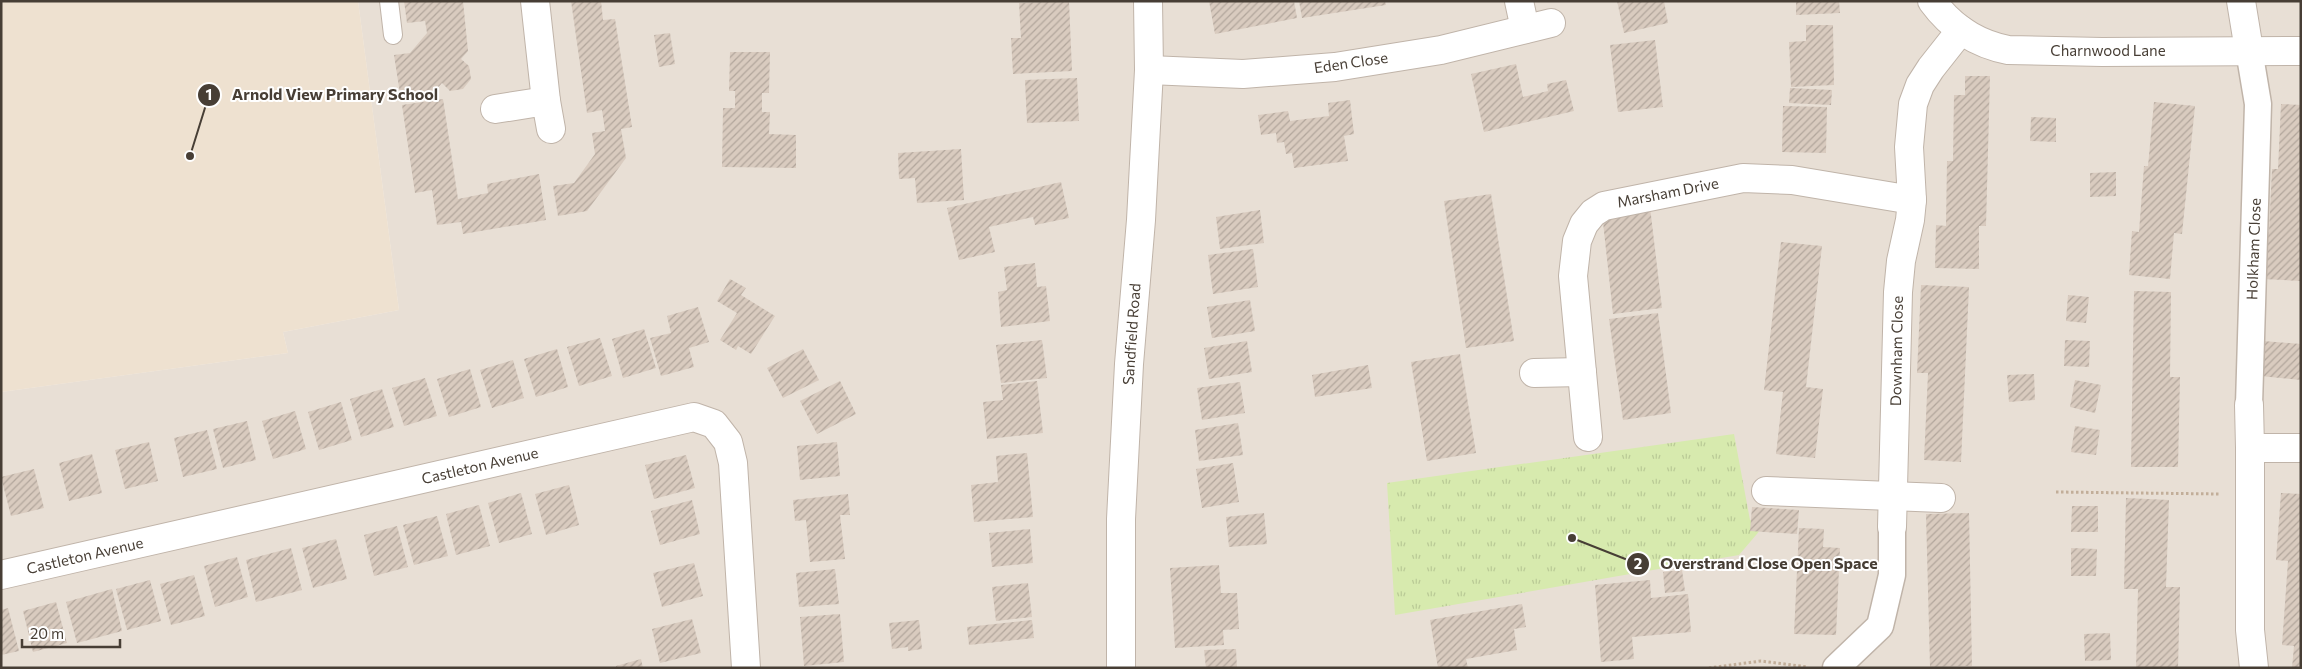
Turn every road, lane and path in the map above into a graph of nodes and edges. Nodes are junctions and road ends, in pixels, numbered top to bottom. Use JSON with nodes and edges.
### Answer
{"nodes":[{"id":1,"x":389,"y":1,"type":"edge"},
{"id":2,"x":535,"y":1,"type":"edge"},
{"id":3,"x":1148,"y":1,"type":"edge"},
{"id":4,"x":1519,"y":1,"type":"edge"},
{"id":5,"x":1932,"y":1,"type":"edge"},
{"id":6,"x":2241,"y":1,"type":"edge"},
{"id":7,"x":1961,"y":30,"type":"junction"},
{"id":8,"x":393,"y":35,"type":"dead end"},
{"id":9,"x":2249,"y":50,"type":"junction"},
{"id":10,"x":2301,"y":51,"type":"edge"},
{"id":11,"x":1149,"y":70,"type":"junction"},
{"id":12,"x":546,"y":101,"type":"junction"},
{"id":13,"x":495,"y":109,"type":"dead end"},
{"id":14,"x":550,"y":129,"type":"dead end"},
{"id":15,"x":1912,"y":200,"type":"junction"},
{"id":16,"x":1582,"y":372,"type":"junction"},
{"id":17,"x":1534,"y":373,"type":"dead end"},
{"id":18,"x":2249,"y":405,"type":"joint"},
{"id":19,"x":1588,"y":437,"type":"dead end"},
{"id":20,"x":2250,"y":448,"type":"junction"},
{"id":21,"x":2301,"y":448,"type":"edge"},
{"id":22,"x":1766,"y":491,"type":"dead end"},
{"id":23,"x":2056,"y":492,"type":"dead end"},
{"id":24,"x":2251,"y":495,"type":"junction"},
{"id":25,"x":1894,"y":496,"type":"junction"},
{"id":26,"x":1941,"y":498,"type":"dead end"},
{"id":27,"x":1892,"y":527,"type":"joint"},
{"id":28,"x":1,"y":575,"type":"edge"},
{"id":29,"x":746,"y":668,"type":"edge"},
{"id":30,"x":1121,"y":668,"type":"edge"},
{"id":31,"x":1709,"y":668,"type":"edge"},
{"id":32,"x":1811,"y":668,"type":"edge"},
{"id":33,"x":1836,"y":668,"type":"edge"},
{"id":34,"x":2254,"y":668,"type":"edge"}],
"edges":[{"from":1,"to":8,"type":"lane"},
{"from":2,"to":12,"type":"street"},
{"from":3,"to":11,"type":"street","name":"Sandfield Road"},
{"from":4,"to":11,"type":"street","name":"Eden Close"},
{"from":5,"to":7,"type":"street","name":"Charnwood Lane"},
{"from":6,"to":9,"type":"street"},
{"from":7,"to":9,"type":"street","name":"Charnwood Lane"},
{"from":7,"to":15,"type":"street","name":"Downham Close"},
{"from":9,"to":10,"type":"street","name":"Charnwood Lane"},
{"from":9,"to":18,"type":"street","name":"Holkham Close"},
{"from":11,"to":30,"type":"street","name":"Sandfield Road"},
{"from":12,"to":13,"type":"street"},
{"from":12,"to":14,"type":"street"},
{"from":15,"to":16,"type":"street","name":"Marsham Drive"},
{"from":15,"to":25,"type":"street","name":"Downham Close"},
{"from":16,"to":17,"type":"street"},
{"from":16,"to":19,"type":"street","name":"Marsham Drive"},
{"from":18,"to":20,"type":"street","name":"Holkham Close"},
{"from":20,"to":21,"type":"street"},
{"from":20,"to":24,"type":"street","name":"Holkham Close"},
{"from":22,"to":25,"type":"street"},
{"from":23,"to":24,"type":"path"},
{"from":24,"to":34,"type":"street","name":"Holkham Close"},
{"from":25,"to":26,"type":"street"},
{"from":25,"to":27,"type":"street","name":"Downham Close"},
{"from":27,"to":33,"type":"street","name":"Downham Close"},
{"from":28,"to":29,"type":"street","name":"Castleton Avenue"},
{"from":31,"to":32,"type":"path"}]}
